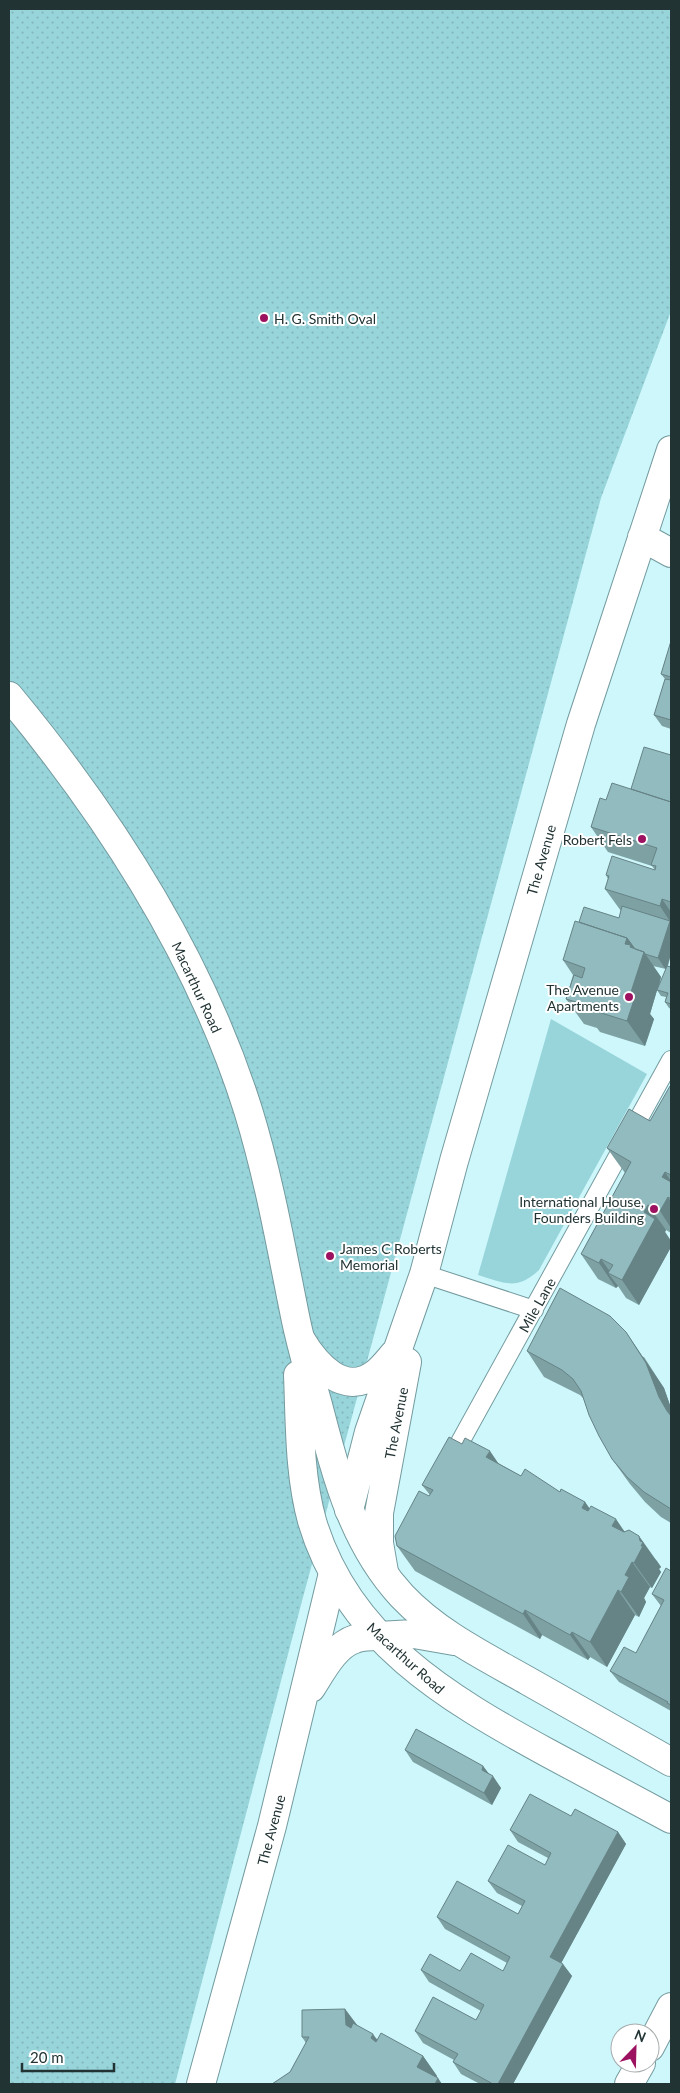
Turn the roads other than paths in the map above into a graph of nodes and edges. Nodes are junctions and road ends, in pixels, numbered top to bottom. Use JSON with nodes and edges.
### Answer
{"nodes":[{"id":1,"x":671,"y":450,"type":"edge"},
{"id":2,"x":666,"y":485,"type":"edge"},
{"id":3,"x":642,"y":537,"type":"junction"},
{"id":4,"x":671,"y":553,"type":"edge"},
{"id":5,"x":9,"y":696,"type":"edge"},
{"id":6,"x":671,"y":1060,"type":"edge"},
{"id":7,"x":424,"y":1274,"type":"junction"},
{"id":8,"x":534,"y":1310,"type":"junction"},
{"id":9,"x":298,"y":1330,"type":"junction"},
{"id":10,"x":396,"y":1352,"type":"junction"},
{"id":11,"x":439,"y":1482,"type":"edge"},
{"id":12,"x":349,"y":1510,"type":"junction"},
{"id":13,"x":384,"y":1572,"type":"junction"},
{"id":14,"x":333,"y":1573,"type":"junction"},
{"id":15,"x":378,"y":1636,"type":"junction"},
{"id":16,"x":460,"y":1642,"type":"junction"},
{"id":17,"x":302,"y":1701,"type":"junction"},
{"id":18,"x":671,"y":1762,"type":"edge"},
{"id":19,"x":671,"y":1819,"type":"edge"},
{"id":20,"x":671,"y":2007,"type":"edge"},
{"id":21,"x":660,"y":2028,"type":"edge"},
{"id":22,"x":201,"y":2084,"type":"edge"}],
"edges":[{"from":1,"to":2,"type":"main road","name":"The Avenue"},
{"from":2,"to":3,"type":"main road","name":"The Avenue"},
{"from":3,"to":4,"type":"main road"},
{"from":3,"to":7,"type":"main road","name":"The Avenue"},
{"from":5,"to":9,"type":"main road","name":"Macarthur Road"},
{"from":6,"to":8,"type":"lane","name":"Mile Lane"},
{"from":7,"to":8,"type":"lane"},
{"from":7,"to":10,"type":"main road","name":"The Avenue"},
{"from":7,"to":13,"type":"main road","name":"The Avenue"},
{"from":8,"to":11,"type":"lane","name":"Mile Lane"},
{"from":9,"to":10,"type":"main road","name":"The Avenue"},
{"from":9,"to":12,"type":"main road","name":"Macarthur Road"},
{"from":9,"to":14,"type":"main road","name":"Macarthur Road"},
{"from":10,"to":12,"type":"main road","name":"The Avenue"},
{"from":12,"to":13,"type":"main road","name":"Macarthur Road"},
{"from":12,"to":14,"type":"main road","name":"The Avenue"},
{"from":13,"to":16,"type":"main road","name":"Macarthur Road"},
{"from":14,"to":15,"type":"main road","name":"Macarthur Road"},
{"from":14,"to":17,"type":"main road","name":"The Avenue"},
{"from":15,"to":16,"type":"main road"},
{"from":15,"to":17,"type":"main road"},
{"from":15,"to":19,"type":"main road","name":"Macarthur Road"},
{"from":16,"to":18,"type":"main road","name":"Macarthur Road"},
{"from":17,"to":22,"type":"main road","name":"The Avenue"},
{"from":20,"to":21,"type":"main road"}]}
